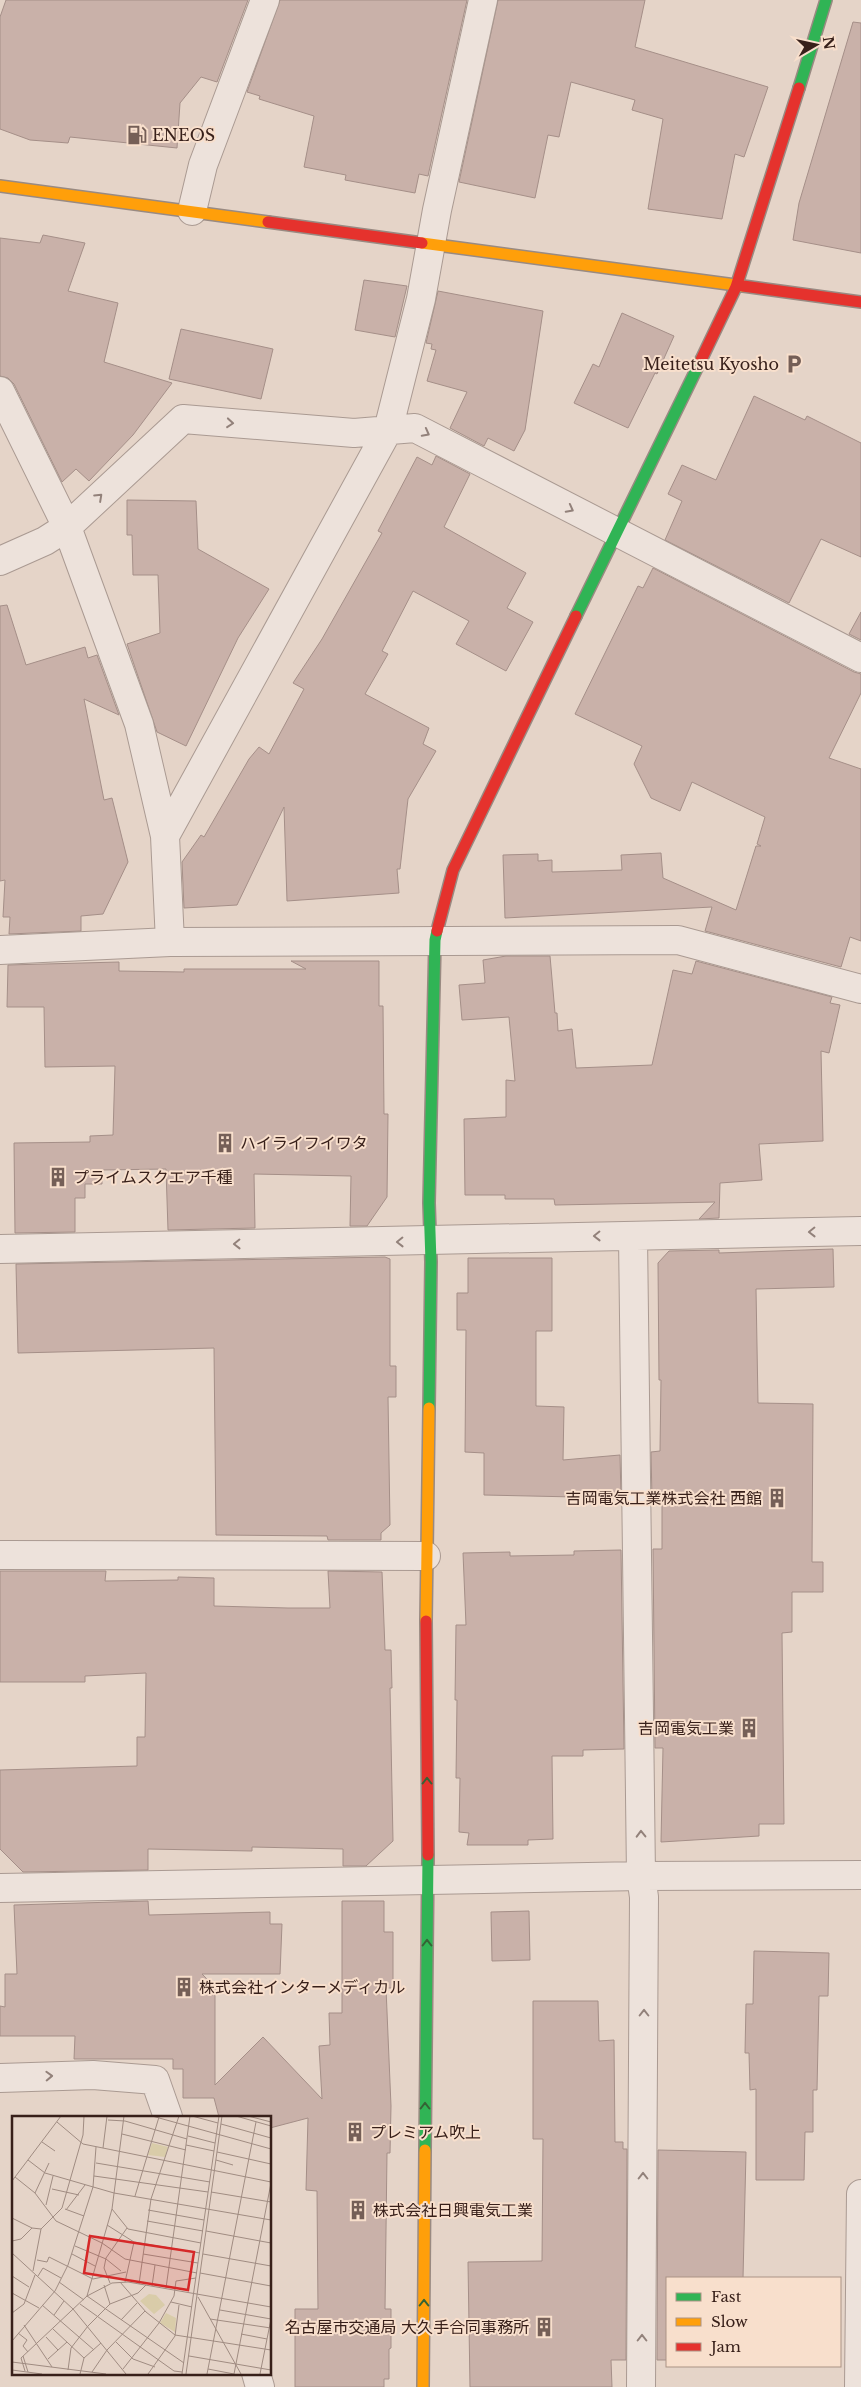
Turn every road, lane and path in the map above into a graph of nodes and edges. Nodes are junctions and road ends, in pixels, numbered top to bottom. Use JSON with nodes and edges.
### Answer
{"nodes":[{"id":1,"x":265,"y":0,"type":"edge"},
{"id":2,"x":483,"y":0,"type":"edge"},
{"id":3,"x":826,"y":0,"type":"edge"},
{"id":4,"x":0,"y":186,"type":"edge"},
{"id":5,"x":192,"y":210,"type":"junction"},
{"id":6,"x":430,"y":243,"type":"junction"},
{"id":7,"x":736,"y":287,"type":"junction"},
{"id":8,"x":861,"y":302,"type":"edge"},
{"id":9,"x":0,"y":391,"type":"edge"},
{"id":10,"x":388,"y":430,"type":"junction"},
{"id":11,"x":67,"y":527,"type":"junction"},
{"id":12,"x":618,"y":534,"type":"junction"},
{"id":13,"x":0,"y":561,"type":"edge"},
{"id":14,"x":861,"y":658,"type":"edge"},
{"id":15,"x":165,"y":836,"type":"junction"},
{"id":16,"x":435,"y":940,"type":"junction"},
{"id":17,"x":170,"y":942,"type":"junction"},
{"id":18,"x":0,"y":950,"type":"edge"},
{"id":19,"x":861,"y":988,"type":"edge"},
{"id":20,"x":861,"y":1231,"type":"edge"},
{"id":21,"x":633,"y":1236,"type":"junction"},
{"id":22,"x":429,"y":1241,"type":"junction"},
{"id":23,"x":0,"y":1249,"type":"edge"},
{"id":24,"x":0,"y":1555,"type":"edge"},
{"id":25,"x":426,"y":1556,"type":"junction"},
{"id":26,"x":861,"y":1875,"type":"edge"},
{"id":27,"x":641,"y":1876,"type":"junction"},
{"id":28,"x":428,"y":1881,"type":"junction"},
{"id":29,"x":0,"y":1888,"type":"edge"},
{"id":30,"x":0,"y":2078,"type":"edge"},
{"id":31,"x":168,"y":2116,"type":"edge"},
{"id":32,"x":861,"y":2194,"type":"edge"},
{"id":33,"x":256,"y":2374,"type":"edge"},
{"id":34,"x":260,"y":2387,"type":"edge"},
{"id":35,"x":423,"y":2387,"type":"edge"},
{"id":36,"x":641,"y":2387,"type":"edge"},
{"id":37,"x":859,"y":2387,"type":"edge"}],
"edges":[{"from":1,"to":5,"type":"street"},
{"from":2,"to":6,"type":"street"},
{"from":3,"to":7,"type":"street"},
{"from":4,"to":5,"type":"street"},
{"from":5,"to":6,"type":"street"},
{"from":6,"to":7,"type":"street"},
{"from":6,"to":10,"type":"street"},
{"from":7,"to":8,"type":"street"},
{"from":7,"to":12,"type":"street"},
{"from":9,"to":11,"type":"street"},
{"from":11,"to":10,"type":"street","one_way":true},
{"from":10,"to":12,"type":"street","one_way":true},
{"from":10,"to":15,"type":"street"},
{"from":11,"to":13,"type":"street"},
{"from":11,"to":15,"type":"street"},
{"from":12,"to":14,"type":"street"},
{"from":12,"to":16,"type":"street"},
{"from":15,"to":17,"type":"street"},
{"from":16,"to":17,"type":"street"},
{"from":16,"to":19,"type":"street"},
{"from":16,"to":22,"type":"street"},
{"from":17,"to":18,"type":"street"},
{"from":20,"to":21,"type":"street","one_way":true},
{"from":21,"to":22,"type":"street","one_way":true},
{"from":27,"to":21,"type":"street","one_way":true},
{"from":22,"to":23,"type":"street","one_way":true},
{"from":22,"to":25,"type":"street"},
{"from":24,"to":25,"type":"street"},
{"from":28,"to":25,"type":"street","one_way":true},
{"from":26,"to":27,"type":"street"},
{"from":27,"to":28,"type":"street"},
{"from":36,"to":27,"type":"street","one_way":true},
{"from":28,"to":29,"type":"street"},
{"from":35,"to":28,"type":"street","one_way":true},
{"from":30,"to":31,"type":"street","one_way":true},
{"from":32,"to":37,"type":"street"},
{"from":33,"to":34,"type":"street"}]}
